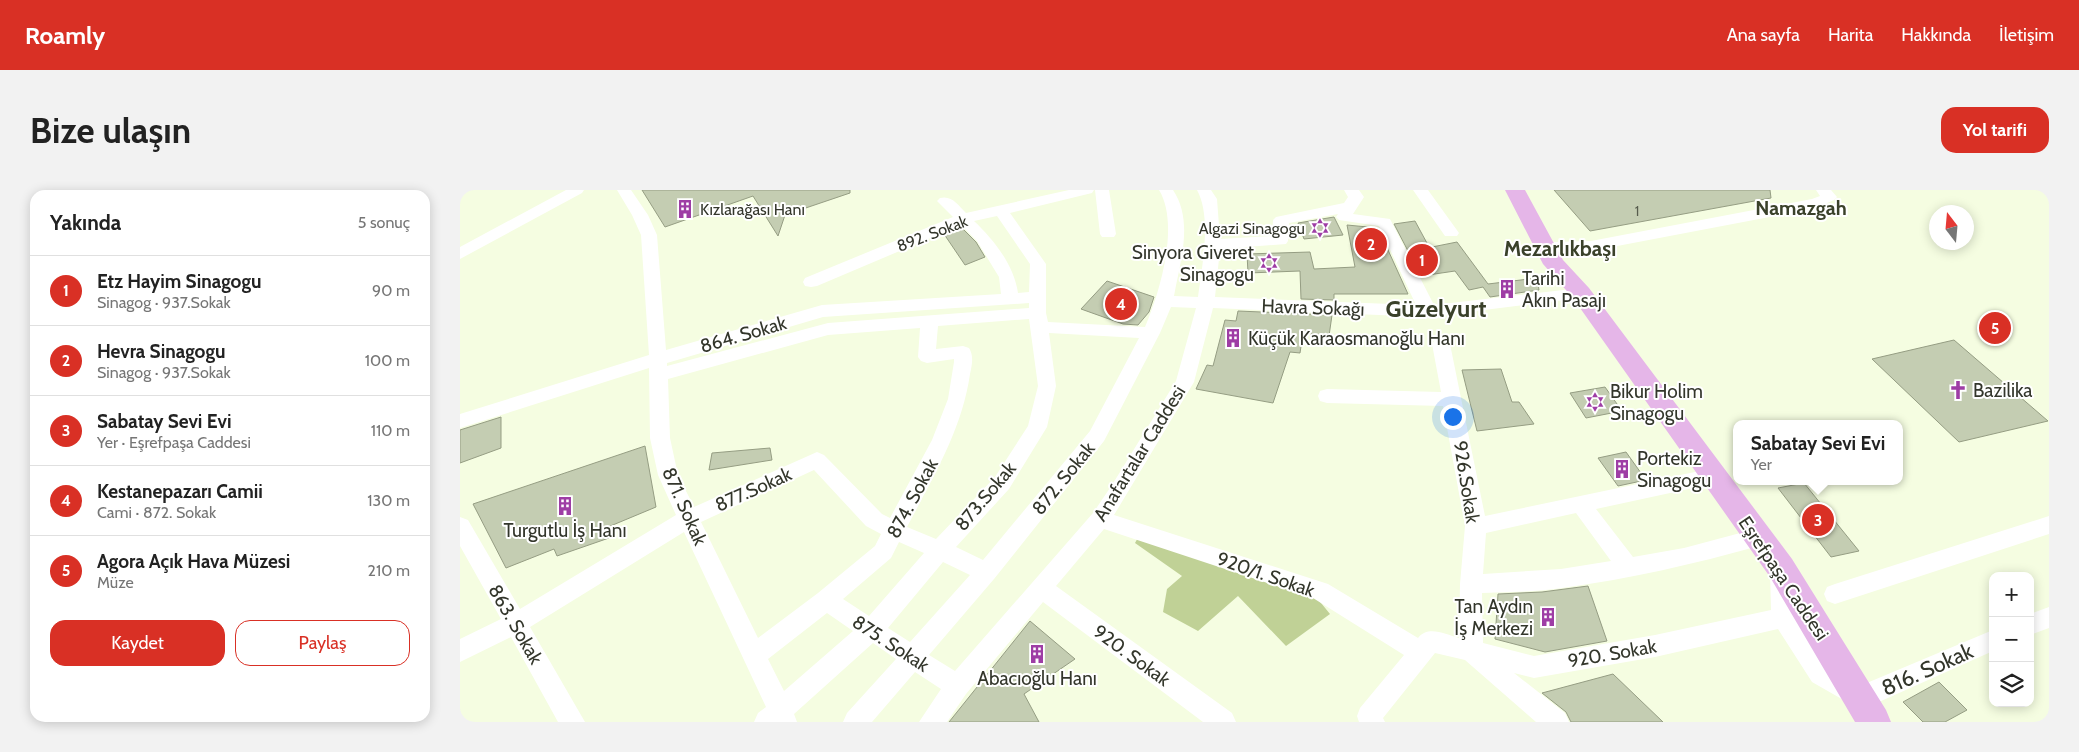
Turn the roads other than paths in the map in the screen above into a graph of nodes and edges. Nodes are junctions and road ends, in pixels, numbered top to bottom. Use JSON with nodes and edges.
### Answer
{"nodes":[{"id":1,"x":576,"y":190,"type":"edge"},
{"id":2,"x":624,"y":190,"type":"edge"},
{"id":3,"x":1087,"y":190,"type":"edge"},
{"id":4,"x":1102,"y":190,"type":"edge"},
{"id":5,"x":1166,"y":190,"type":"edge"},
{"id":6,"x":1204,"y":190,"type":"edge"},
{"id":7,"x":1351,"y":190,"type":"edge"},
{"id":8,"x":1420,"y":190,"type":"edge"},
{"id":9,"x":1515,"y":190,"type":"edge"},
{"id":10,"x":1529,"y":190,"type":"edge"},
{"id":11,"x":1823,"y":190,"type":"edge"},
{"id":12,"x":945,"y":201,"type":"dead end"},
{"id":13,"x":1349,"y":207,"type":"junction"},
{"id":14,"x":1793,"y":208,"type":"junction"},
{"id":15,"x":1001,"y":212,"type":"junction"},
{"id":16,"x":965,"y":218,"type":"junction"},
{"id":17,"x":1451,"y":233,"type":"dead end"},
{"id":18,"x":1108,"y":234,"type":"dead end"},
{"id":19,"x":1213,"y":244,"type":"junction"},
{"id":20,"x":1557,"y":246,"type":"junction"},
{"id":21,"x":460,"y":254,"type":"edge"},
{"id":22,"x":810,"y":282,"type":"dead end"},
{"id":23,"x":1581,"y":294,"type":"junction"},
{"id":24,"x":1010,"y":299,"type":"junction"},
{"id":25,"x":1165,"y":301,"type":"junction"},
{"id":26,"x":1206,"y":303,"type":"junction"},
{"id":27,"x":1036,"y":305,"type":"junction"},
{"id":28,"x":1428,"y":311,"type":"junction"},
{"id":29,"x":929,"y":322,"type":"junction"},
{"id":30,"x":1151,"y":333,"type":"junction"},
{"id":31,"x":1441,"y":344,"type":"dead end"},
{"id":32,"x":658,"y":367,"type":"junction"},
{"id":33,"x":1327,"y":396,"type":"dead end"},
{"id":34,"x":1452,"y":399,"type":"junction"},
{"id":35,"x":460,"y":421,"type":"edge"},
{"id":36,"x":1714,"y":476,"type":"junction"},
{"id":37,"x":1581,"y":505,"type":"junction"},
{"id":38,"x":689,"y":518,"type":"junction"},
{"id":39,"x":1100,"y":519,"type":"junction"},
{"id":40,"x":2049,"y":525,"type":"edge"},
{"id":41,"x":460,"y":526,"type":"edge"},
{"id":42,"x":1476,"y":526,"type":"junction"},
{"id":43,"x":894,"y":531,"type":"junction"},
{"id":44,"x":1759,"y":537,"type":"junction"},
{"id":45,"x":940,"y":550,"type":"junction"},
{"id":46,"x":1629,"y":568,"type":"junction"},
{"id":47,"x":1781,"y":568,"type":"junction"},
{"id":48,"x":986,"y":572,"type":"junction"},
{"id":49,"x":1471,"y":584,"type":"junction"},
{"id":50,"x":1042,"y":588,"type":"junction"},
{"id":51,"x":1835,"y":594,"type":"dead end"},
{"id":52,"x":826,"y":600,"type":"junction"},
{"id":53,"x":2049,"y":617,"type":"edge"},
{"id":54,"x":1783,"y":618,"type":"junction"},
{"id":55,"x":1814,"y":621,"type":"junction"},
{"id":56,"x":2034,"y":623,"type":"edge"},
{"id":57,"x":515,"y":624,"type":"junction"},
{"id":58,"x":872,"y":630,"type":"junction"},
{"id":59,"x":1989,"y":642,"type":"edge"},
{"id":60,"x":460,"y":651,"type":"edge"},
{"id":61,"x":1471,"y":651,"type":"junction"},
{"id":62,"x":1421,"y":652,"type":"junction"},
{"id":63,"x":754,"y":655,"type":"junction"},
{"id":64,"x":913,"y":657,"type":"junction"},
{"id":65,"x":957,"y":686,"type":"junction"},
{"id":66,"x":1867,"y":710,"type":"edge"},
{"id":67,"x":777,"y":718,"type":"edge"},
{"id":68,"x":572,"y":722,"type":"edge"},
{"id":69,"x":856,"y":722,"type":"edge"},
{"id":70,"x":932,"y":722,"type":"edge"},
{"id":71,"x":1223,"y":722,"type":"edge"},
{"id":72,"x":1372,"y":722,"type":"edge"},
{"id":73,"x":1556,"y":722,"type":"edge"}],
"edges":[{"from":1,"to":21,"type":"street"},
{"from":2,"to":32,"type":"street","name":"871. Sokak"},
{"from":3,"to":15,"type":"street","name":"892. Sokak"},
{"from":4,"to":18,"type":"street"},
{"from":5,"to":25,"type":"street","name":"872. Sokak"},
{"from":6,"to":19,"type":"street","name":"Anafartalar Caddesi"},
{"from":7,"to":13,"type":"street"},
{"from":8,"to":17,"type":"street"},
{"from":9,"to":20,"type":"main road"},
{"from":10,"to":20,"type":"main road"},
{"from":11,"to":14,"type":"street"},
{"from":12,"to":16,"type":"street"},
{"from":13,"to":19,"type":"street"},
{"from":13,"to":28,"type":"street"},
{"from":14,"to":20,"type":"street"},
{"from":14,"to":20,"type":"street"},
{"from":15,"to":16,"type":"street","name":"892. Sokak"},
{"from":15,"to":27,"type":"street","name":"873.Sokak"},
{"from":16,"to":22,"type":"street","name":"892. Sokak"},
{"from":16,"to":24,"type":"street"},
{"from":19,"to":26,"type":"street","name":"Anafartalar Caddesi"},
{"from":20,"to":23,"type":"main road","name":"Eşrefpaşa Caddesi"},
{"from":23,"to":28,"type":"street","name":"Havra Sokağı"},
{"from":23,"to":36,"type":"main road","name":"Eşrefpaşa Caddesi"},
{"from":24,"to":27,"type":"street","name":"864. Sokak"},
{"from":24,"to":32,"type":"street","name":"864. Sokak"},
{"from":25,"to":26,"type":"street","name":"Havra Sokağı"},
{"from":25,"to":30,"type":"street","name":"872. Sokak"},
{"from":26,"to":28,"type":"street","name":"Havra Sokağı"},
{"from":26,"to":39,"type":"street","name":"Anafartalar Caddesi"},
{"from":27,"to":29,"type":"street"},
{"from":27,"to":30,"type":"street"},
{"from":27,"to":45,"type":"street","name":"873.Sokak"},
{"from":29,"to":32,"type":"street"},
{"from":29,"to":43,"type":"street","name":"874. Sokak"},
{"from":30,"to":48,"type":"street","name":"872. Sokak"},
{"from":31,"to":34,"type":"street","name":"926.Sokak"},
{"from":32,"to":35,"type":"street","name":"864. Sokak"},
{"from":32,"to":38,"type":"street","name":"871. Sokak"},
{"from":33,"to":34,"type":"street"},
{"from":34,"to":42,"type":"street","name":"926.Sokak"},
{"from":36,"to":37,"type":"street"},
{"from":36,"to":44,"type":"main road","name":"Eşrefpaşa Caddesi"},
{"from":37,"to":42,"type":"street"},
{"from":37,"to":46,"type":"street"},
{"from":38,"to":43,"type":"street","name":"877.Sokak"},
{"from":38,"to":57,"type":"street","name":"877.Sokak"},
{"from":38,"to":63,"type":"street","name":"871. Sokak"},
{"from":39,"to":50,"type":"street","name":"Anafartalar Caddesi"},
{"from":39,"to":62,"type":"street","name":"920/1. Sokak"},
{"from":40,"to":51,"type":"street"},
{"from":41,"to":57,"type":"street","name":"863. Sokak"},
{"from":42,"to":49,"type":"street","name":"926.Sokak"},
{"from":43,"to":45,"type":"street"},
{"from":43,"to":52,"type":"street","name":"874. Sokak"},
{"from":44,"to":46,"type":"street"},
{"from":44,"to":47,"type":"main road","name":"Eşrefpaşa Caddesi"},
{"from":45,"to":48,"type":"street"},
{"from":45,"to":58,"type":"street","name":"873.Sokak"},
{"from":46,"to":49,"type":"street"},
{"from":47,"to":54,"type":"street"},
{"from":47,"to":55,"type":"main road","name":"Eşrefpaşa Caddesi"},
{"from":48,"to":64,"type":"street","name":"872. Sokak"},
{"from":49,"to":61,"type":"street","name":"926.Sokak"},
{"from":50,"to":65,"type":"street","name":"Anafartalar Caddesi"},
{"from":50,"to":71,"type":"street","name":"920. Sokak"},
{"from":52,"to":58,"type":"street","name":"875. Sokak"},
{"from":52,"to":63,"type":"street","name":"874. Sokak"},
{"from":53,"to":56,"type":"street"},
{"from":54,"to":55,"type":"street","name":"920. Sokak"},
{"from":54,"to":61,"type":"street","name":"920. Sokak"},
{"from":54,"to":66,"type":"street"},
{"from":55,"to":66,"type":"main road","name":"Eşrefpaşa Caddesi"},
{"from":57,"to":60,"type":"street","name":"877.Sokak"},
{"from":57,"to":68,"type":"street","name":"863. Sokak"},
{"from":58,"to":64,"type":"street","name":"875. Sokak"},
{"from":58,"to":67,"type":"street","name":"873.Sokak"},
{"from":59,"to":66,"type":"street","name":"816. Sokak"},
{"from":61,"to":62,"type":"street","name":"920. Sokak"},
{"from":61,"to":73,"type":"street"},
{"from":62,"to":72,"type":"street"},
{"from":63,"to":67,"type":"street","name":"871. Sokak"},
{"from":64,"to":65,"type":"street","name":"875. Sokak"},
{"from":64,"to":69,"type":"street","name":"872. Sokak"},
{"from":65,"to":70,"type":"street","name":"Anafartalar Caddesi"}]}
